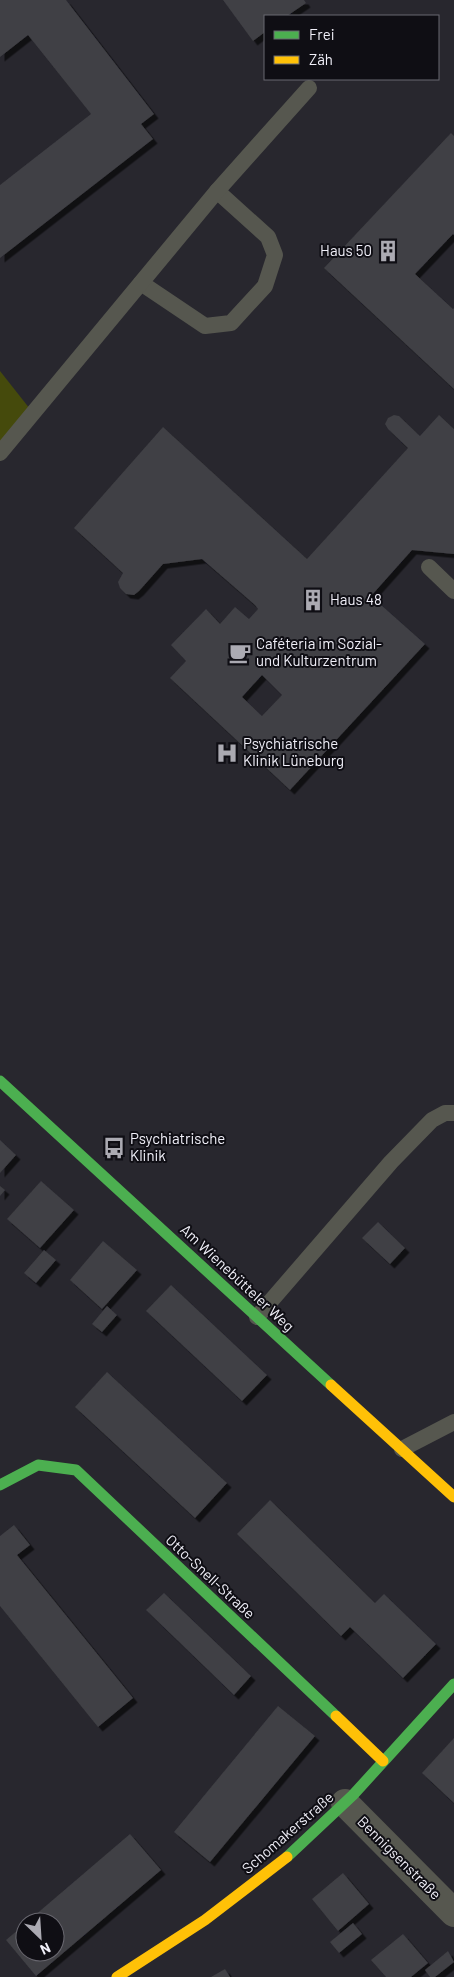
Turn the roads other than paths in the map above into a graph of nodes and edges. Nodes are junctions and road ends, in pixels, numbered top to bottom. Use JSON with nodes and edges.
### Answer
{"nodes":[{"id":1,"x":309,"y":88,"type":"dead end"},
{"id":2,"x":217,"y":191,"type":"junction"},
{"id":3,"x":141,"y":283,"type":"junction"},
{"id":4,"x":0,"y":453,"type":"edge"},
{"id":5,"x":429,"y":567,"type":"dead end"},
{"id":6,"x":454,"y":591,"type":"edge"},
{"id":7,"x":0,"y":1080,"type":"edge"},
{"id":8,"x":454,"y":1113,"type":"edge"},
{"id":9,"x":257,"y":1317,"type":"junction"},
{"id":10,"x":454,"y":1422,"type":"edge"},
{"id":11,"x":402,"y":1449,"type":"junction"},
{"id":12,"x":0,"y":1485,"type":"edge"},
{"id":13,"x":454,"y":1497,"type":"edge"},
{"id":14,"x":454,"y":1684,"type":"edge"},
{"id":15,"x":383,"y":1761,"type":"junction"},
{"id":16,"x":345,"y":1803,"type":"junction"},
{"id":17,"x":454,"y":1913,"type":"edge"},
{"id":18,"x":118,"y":1977,"type":"edge"}],
"edges":[{"from":1,"to":2,"type":"lane"},
{"from":2,"to":3,"type":"lane"},
{"from":2,"to":3,"type":"lane"},
{"from":3,"to":4,"type":"lane"},
{"from":5,"to":6,"type":"lane"},
{"from":7,"to":9,"type":"street","name":"Am Wienebütteler Weg"},
{"from":8,"to":9,"type":"lane"},
{"from":9,"to":11,"type":"street","name":"Am Wienebütteler Weg"},
{"from":10,"to":11,"type":"lane"},
{"from":11,"to":13,"type":"street","name":"Am Wienebütteler Weg"},
{"from":12,"to":15,"type":"street","name":"Otto-Snell-Straße"},
{"from":14,"to":15,"type":"street","name":"Schomakerstraße"},
{"from":15,"to":16,"type":"street","name":"Schomakerstraße"},
{"from":16,"to":17,"type":"street","name":"Bennigsenstraße"},
{"from":16,"to":18,"type":"street","name":"Schomakerstraße"}]}
